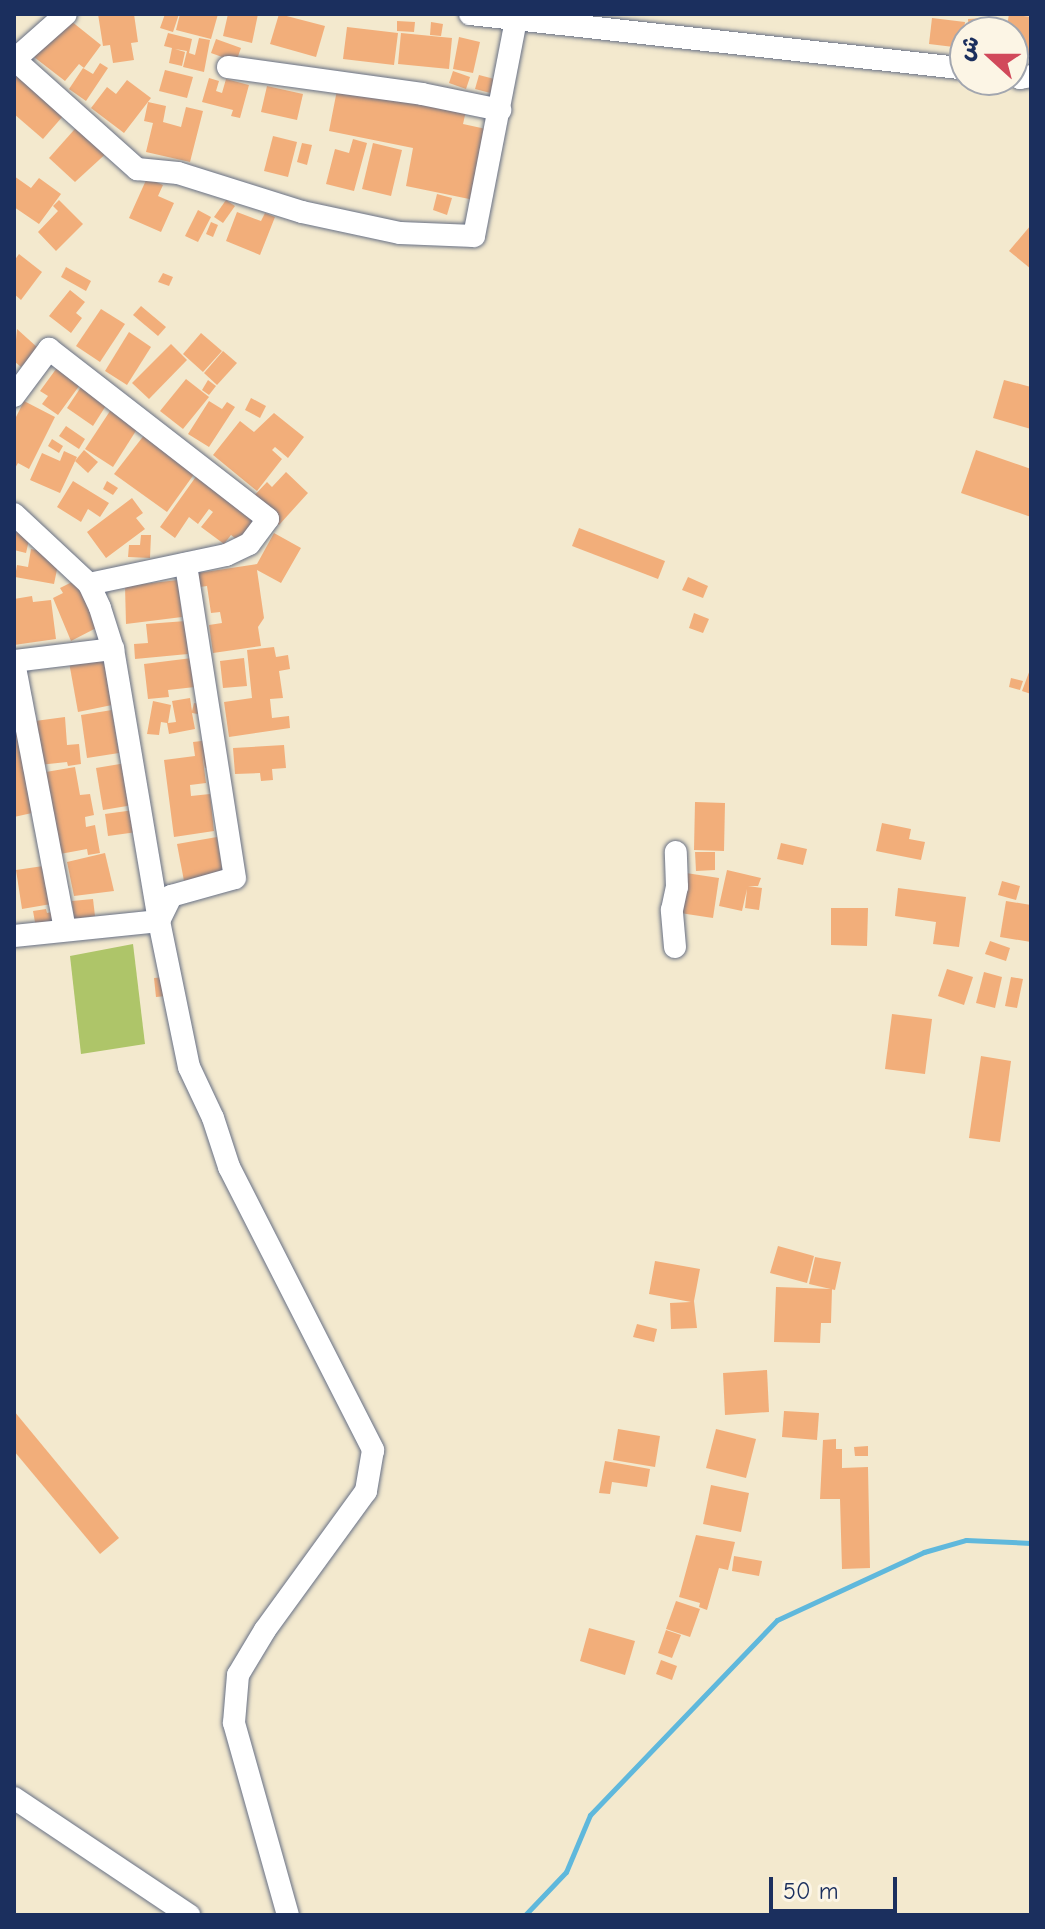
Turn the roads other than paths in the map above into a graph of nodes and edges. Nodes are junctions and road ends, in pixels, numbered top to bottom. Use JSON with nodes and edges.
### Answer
{"nodes":[{"id":1,"x":66,"y":14,"type":"edge"},
{"id":2,"x":470,"y":14,"type":"edge"},
{"id":3,"x":516,"y":19,"type":"junction"},
{"id":4,"x":581,"y":20,"type":"edge"},
{"id":5,"x":14,"y":60,"type":"edge"},
{"id":6,"x":228,"y":67,"type":"dead end"},
{"id":7,"x":949,"y":67,"type":"edge"},
{"id":8,"x":500,"y":110,"type":"junction"},
{"id":9,"x":14,"y":396,"type":"edge"},
{"id":10,"x":14,"y":514,"type":"edge"},
{"id":11,"x":186,"y":564,"type":"junction"},
{"id":12,"x":89,"y":584,"type":"junction"},
{"id":13,"x":113,"y":649,"type":"junction"},
{"id":14,"x":14,"y":662,"type":"edge"},
{"id":15,"x":676,"y":852,"type":"dead end"},
{"id":16,"x":159,"y":921,"type":"junction"},
{"id":17,"x":65,"y":929,"type":"junction"},
{"id":18,"x":14,"y":936,"type":"edge"},
{"id":19,"x":675,"y":947,"type":"dead end"},
{"id":20,"x":14,"y":1798,"type":"edge"},
{"id":21,"x":189,"y":1915,"type":"edge"},
{"id":22,"x":288,"y":1915,"type":"edge"}],
"edges":[{"from":1,"to":5,"type":"street"},
{"from":2,"to":3,"type":"street"},
{"from":3,"to":4,"type":"street"},
{"from":3,"to":8,"type":"street"},
{"from":4,"to":7,"type":"street"},
{"from":5,"to":8,"type":"street"},
{"from":6,"to":8,"type":"street"},
{"from":9,"to":11,"type":"street"},
{"from":10,"to":12,"type":"street"},
{"from":11,"to":12,"type":"street"},
{"from":11,"to":16,"type":"street"},
{"from":12,"to":13,"type":"street"},
{"from":13,"to":14,"type":"street"},
{"from":13,"to":16,"type":"street"},
{"from":14,"to":17,"type":"street"},
{"from":15,"to":19,"type":"street"},
{"from":16,"to":17,"type":"street"},
{"from":16,"to":22,"type":"street"},
{"from":17,"to":18,"type":"street"},
{"from":20,"to":21,"type":"street"}]}
